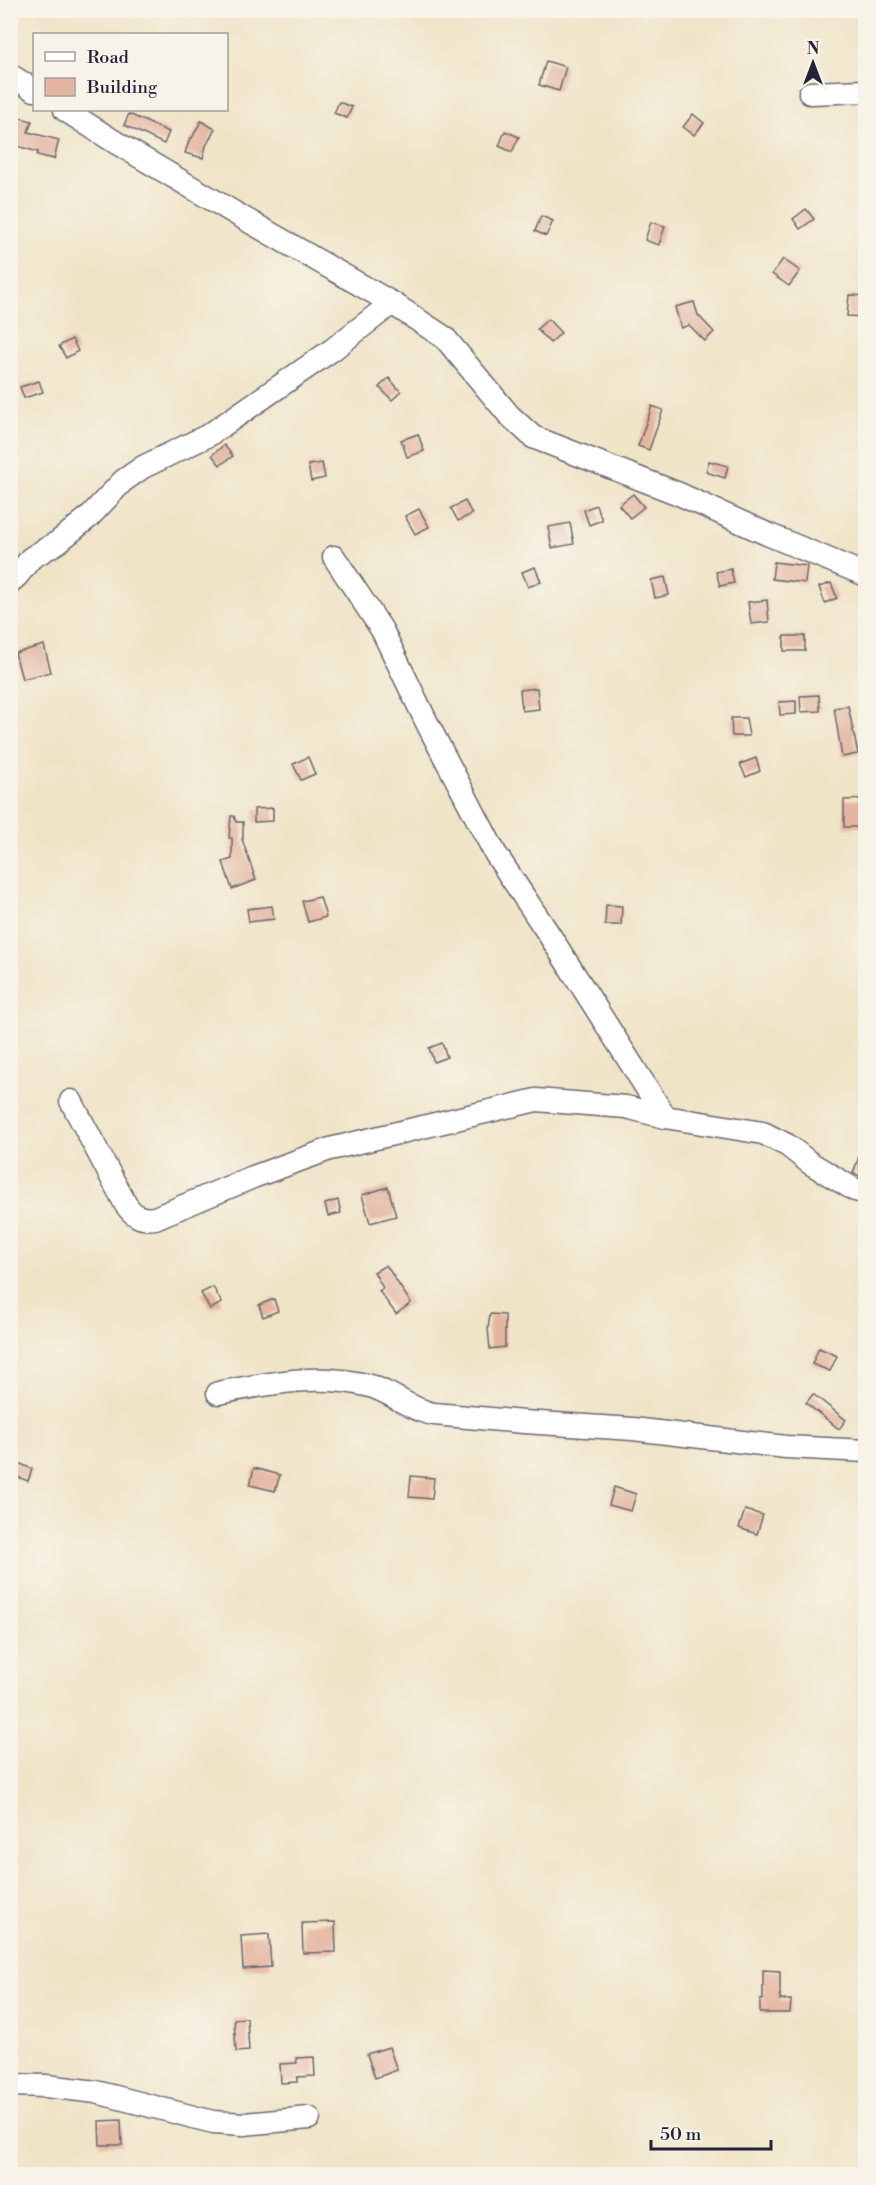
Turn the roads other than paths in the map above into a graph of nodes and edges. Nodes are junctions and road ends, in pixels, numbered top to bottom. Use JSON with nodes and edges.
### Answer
{"nodes":[{"id":1,"x":10,"y":75,"type":"edge"},
{"id":2,"x":33,"y":89,"type":"edge"},
{"id":3,"x":866,"y":91,"type":"edge"},
{"id":4,"x":810,"y":93,"type":"dead end"},
{"id":5,"x":67,"y":111,"type":"edge"},
{"id":6,"x":392,"y":303,"type":"junction"},
{"id":7,"x":334,"y":557,"type":"dead end"},
{"id":8,"x":866,"y":575,"type":"edge"},
{"id":9,"x":10,"y":582,"type":"edge"},
{"id":10,"x":71,"y":1101,"type":"dead end"},
{"id":11,"x":665,"y":1117,"type":"junction"},
{"id":12,"x":866,"y":1193,"type":"edge"},
{"id":13,"x":218,"y":1394,"type":"dead end"},
{"id":14,"x":866,"y":1451,"type":"edge"},
{"id":15,"x":10,"y":2085,"type":"edge"},
{"id":16,"x":309,"y":2118,"type":"dead end"}],
"edges":[{"from":1,"to":2,"type":"street"},
{"from":3,"to":4,"type":"street"},
{"from":5,"to":6,"type":"street"},
{"from":6,"to":8,"type":"street"},
{"from":6,"to":9,"type":"street"},
{"from":7,"to":11,"type":"street"},
{"from":10,"to":11,"type":"street"},
{"from":11,"to":12,"type":"street"},
{"from":13,"to":14,"type":"street"},
{"from":15,"to":16,"type":"street"}]}
